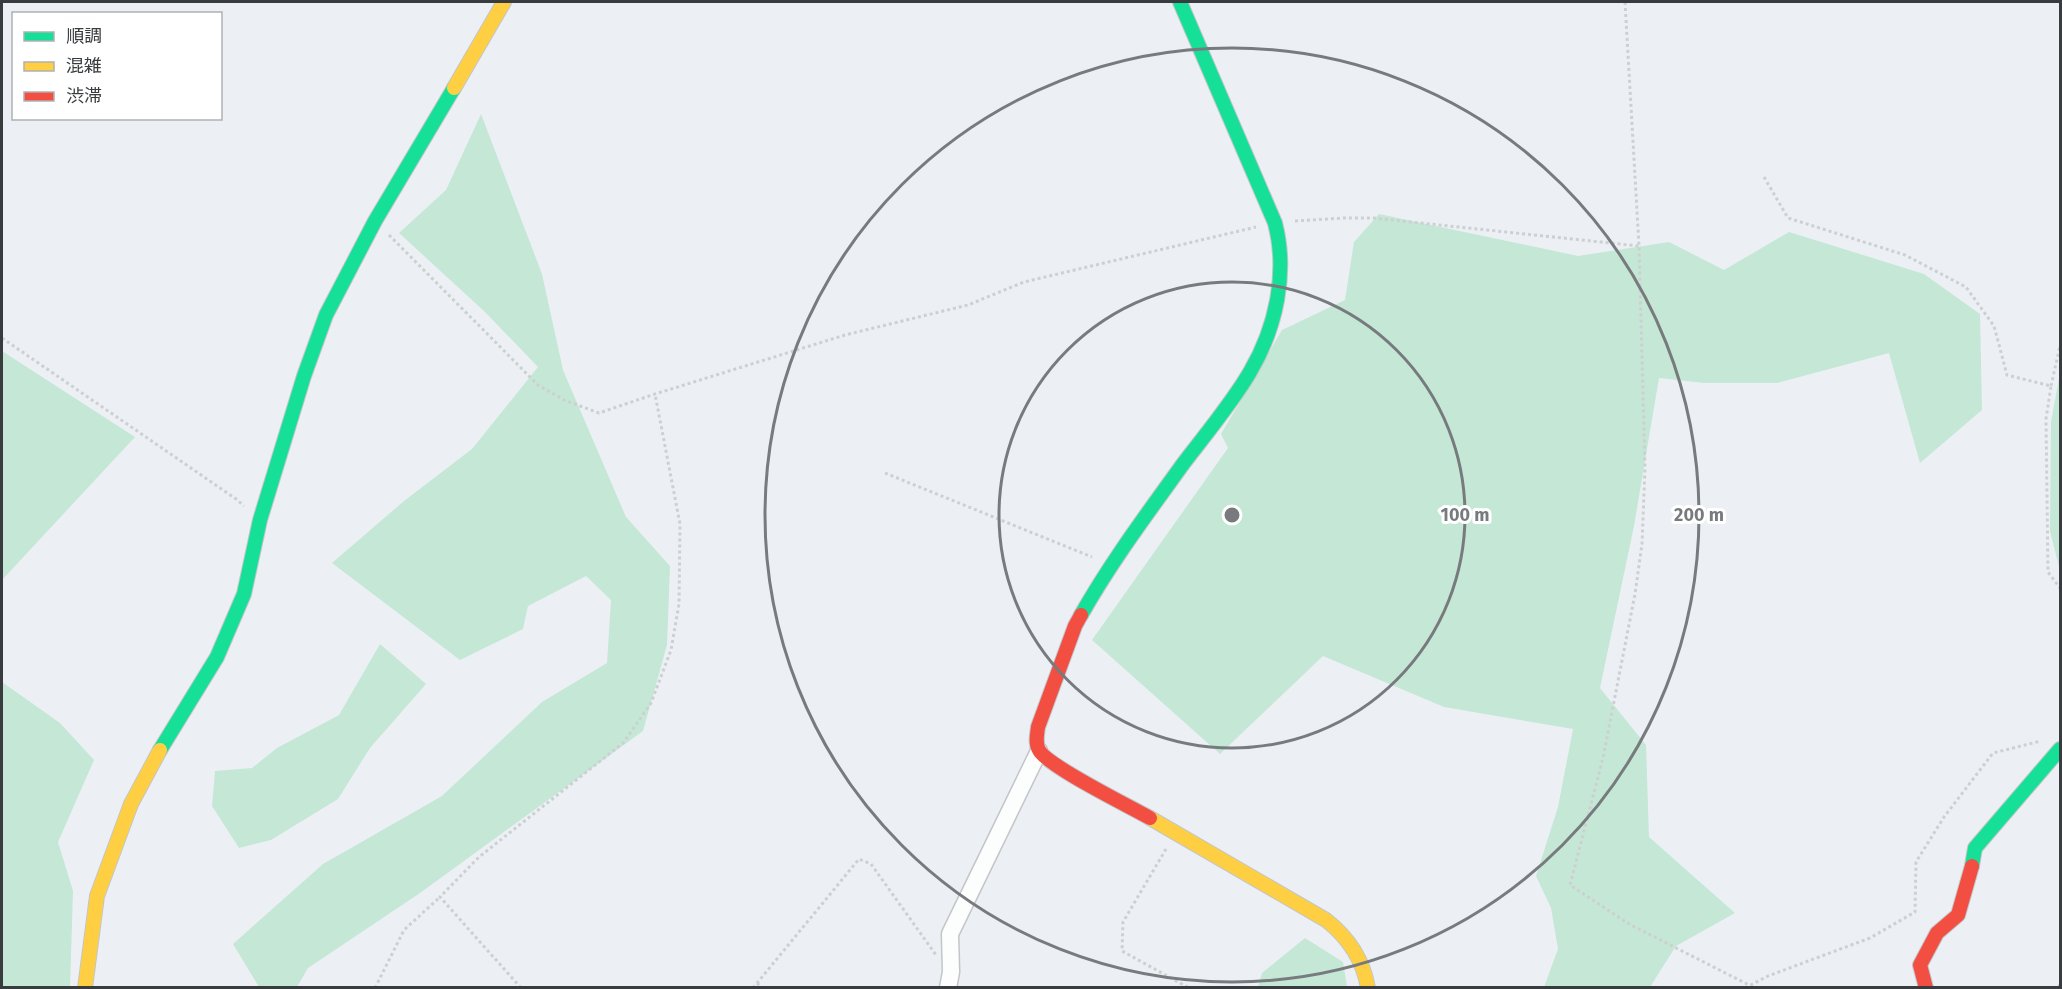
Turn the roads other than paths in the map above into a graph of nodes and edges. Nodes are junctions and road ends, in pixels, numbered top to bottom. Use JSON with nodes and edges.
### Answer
{"nodes":[{"id":1,"x":504,"y":2,"type":"edge"},
{"id":2,"x":1180,"y":2,"type":"edge"},
{"id":3,"x":2061,"y":749,"type":"edge"},
{"id":4,"x":1039,"y":751,"type":"junction"},
{"id":5,"x":85,"y":987,"type":"edge"},
{"id":6,"x":948,"y":987,"type":"edge"},
{"id":7,"x":1368,"y":987,"type":"edge"},
{"id":8,"x":1926,"y":987,"type":"edge"}],
"edges":[{"from":1,"to":5,"type":"street"},
{"from":2,"to":4,"type":"street"},
{"from":3,"to":8,"type":"street"},
{"from":4,"to":6,"type":"street"},
{"from":4,"to":7,"type":"street"}]}
